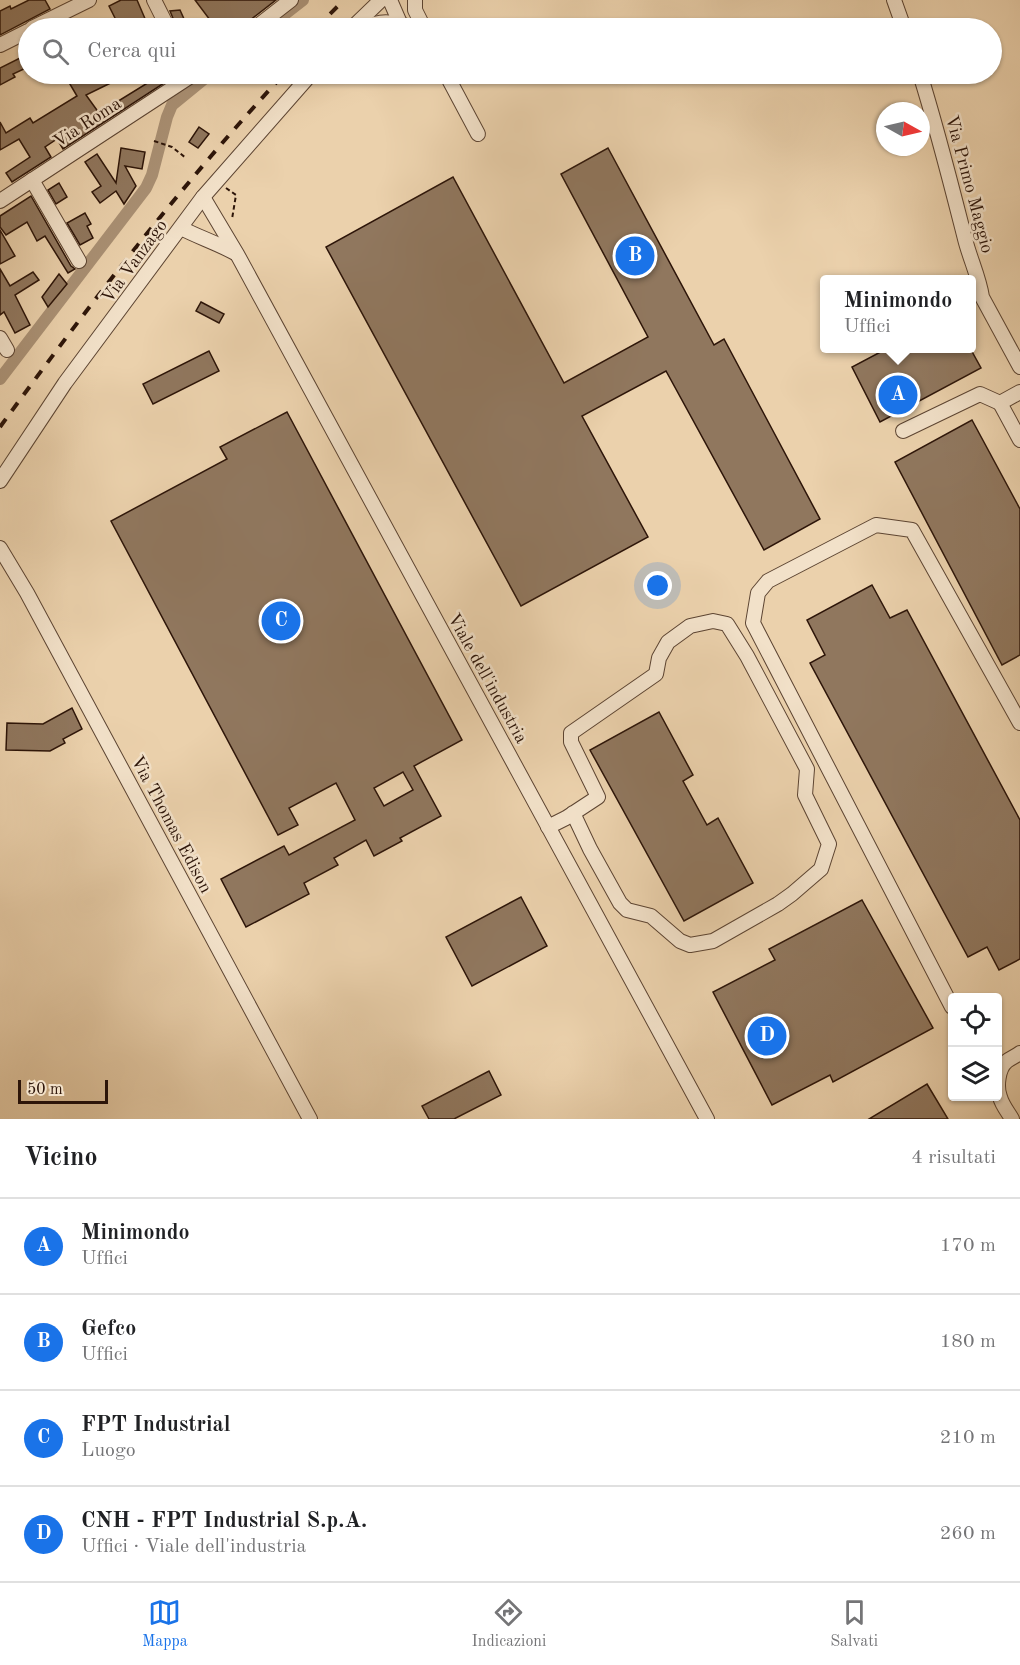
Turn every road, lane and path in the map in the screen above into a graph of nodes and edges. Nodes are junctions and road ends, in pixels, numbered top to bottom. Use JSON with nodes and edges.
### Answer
{"nodes":[{"id":1,"x":89,"y":0,"type":"edge"},
{"id":2,"x":154,"y":0,"type":"edge"},
{"id":3,"x":291,"y":0,"type":"edge"},
{"id":4,"x":381,"y":0,"type":"edge"},
{"id":5,"x":390,"y":0,"type":"edge"},
{"id":6,"x":399,"y":0,"type":"edge"},
{"id":7,"x":894,"y":0,"type":"edge"},
{"id":8,"x":415,"y":5,"type":"edge"},
{"id":9,"x":52,"y":18,"type":"edge"},
{"id":10,"x":163,"y":18,"type":"edge"},
{"id":11,"x":268,"y":18,"type":"edge"},
{"id":12,"x":362,"y":18,"type":"edge"},
{"id":13,"x":401,"y":18,"type":"edge"},
{"id":14,"x":900,"y":18,"type":"edge"},
{"id":15,"x":18,"y":35,"type":"edge"},
{"id":16,"x":0,"y":45,"type":"edge"},
{"id":17,"x":179,"y":84,"type":"edge"},
{"id":18,"x":302,"y":84,"type":"edge"},
{"id":19,"x":451,"y":84,"type":"edge"},
{"id":20,"x":923,"y":84,"type":"edge"},
{"id":21,"x":478,"y":134,"type":"dead end"},
{"id":22,"x":154,"y":141,"type":"dead end"},
{"id":23,"x":186,"y":158,"type":"dead end"},
{"id":24,"x":32,"y":180,"type":"junction"},
{"id":25,"x":226,"y":188,"type":"dead end"},
{"id":26,"x":203,"y":197,"type":"junction"},
{"id":27,"x":0,"y":201,"type":"edge"},
{"id":28,"x":232,"y":217,"type":"dead end"},
{"id":29,"x":181,"y":228,"type":"junction"},
{"id":30,"x":237,"y":254,"type":"junction"},
{"id":31,"x":79,"y":261,"type":"dead end"},
{"id":32,"x":1020,"y":367,"type":"edge"},
{"id":33,"x":1020,"y":392,"type":"edge"},
{"id":34,"x":1000,"y":403,"type":"junction"},
{"id":35,"x":903,"y":431,"type":"dead end"},
{"id":36,"x":1020,"y":440,"type":"edge"},
{"id":37,"x":0,"y":481,"type":"edge"},
{"id":38,"x":0,"y":548,"type":"edge"},
{"id":39,"x":5,"y":564,"type":"edge"},
{"id":40,"x":1020,"y":723,"type":"edge"},
{"id":41,"x":573,"y":813,"type":"junction"},
{"id":42,"x":548,"y":827,"type":"junction"},
{"id":43,"x":948,"y":999,"type":"edge"},
{"id":44,"x":1020,"y":1053,"type":"edge"},
{"id":45,"x":1002,"y":1068,"type":"edge"},
{"id":46,"x":1002,"y":1101,"type":"edge"},
{"id":47,"x":310,"y":1119,"type":"edge"},
{"id":48,"x":707,"y":1119,"type":"edge"},
{"id":49,"x":1012,"y":1119,"type":"edge"}],
"edges":[{"from":1,"to":9,"type":"street"},
{"from":2,"to":10,"type":"street"},
{"from":3,"to":11,"type":"street"},
{"from":4,"to":12,"type":"street"},
{"from":5,"to":13,"type":"street"},
{"from":6,"to":8,"type":"street"},
{"from":7,"to":14,"type":"street"},
{"from":15,"to":16,"type":"street"},
{"from":17,"to":24,"type":"street","name":"Via Roma"},
{"from":18,"to":26,"type":"street","name":"Via Vanzago"},
{"from":19,"to":21,"type":"street"},
{"from":20,"to":32,"type":"street","name":"Via Primo Maggio"},
{"from":22,"to":23,"type":"path"},
{"from":24,"to":27,"type":"street","name":"Via Roma"},
{"from":24,"to":31,"type":"street"},
{"from":25,"to":28,"type":"path"},
{"from":26,"to":29,"type":"street","name":"Via Vanzago"},
{"from":26,"to":30,"type":"street","name":"Viale dell'industria"},
{"from":29,"to":30,"type":"street"},
{"from":29,"to":37,"type":"street","name":"Via Vanzago"},
{"from":30,"to":42,"type":"street","name":"Viale dell'industria"},
{"from":33,"to":34,"type":"street"},
{"from":34,"to":35,"type":"street"},
{"from":34,"to":36,"type":"street"},
{"from":38,"to":39,"type":"street","name":"Via Thomas Edison"},
{"from":39,"to":47,"type":"street","name":"Via Thomas Edison"},
{"from":40,"to":43,"type":"street"},
{"from":41,"to":41,"type":"street"},
{"from":41,"to":42,"type":"street"},
{"from":42,"to":48,"type":"street","name":"Viale dell'industria"},
{"from":44,"to":45,"type":"street"},
{"from":46,"to":49,"type":"street"}]}
